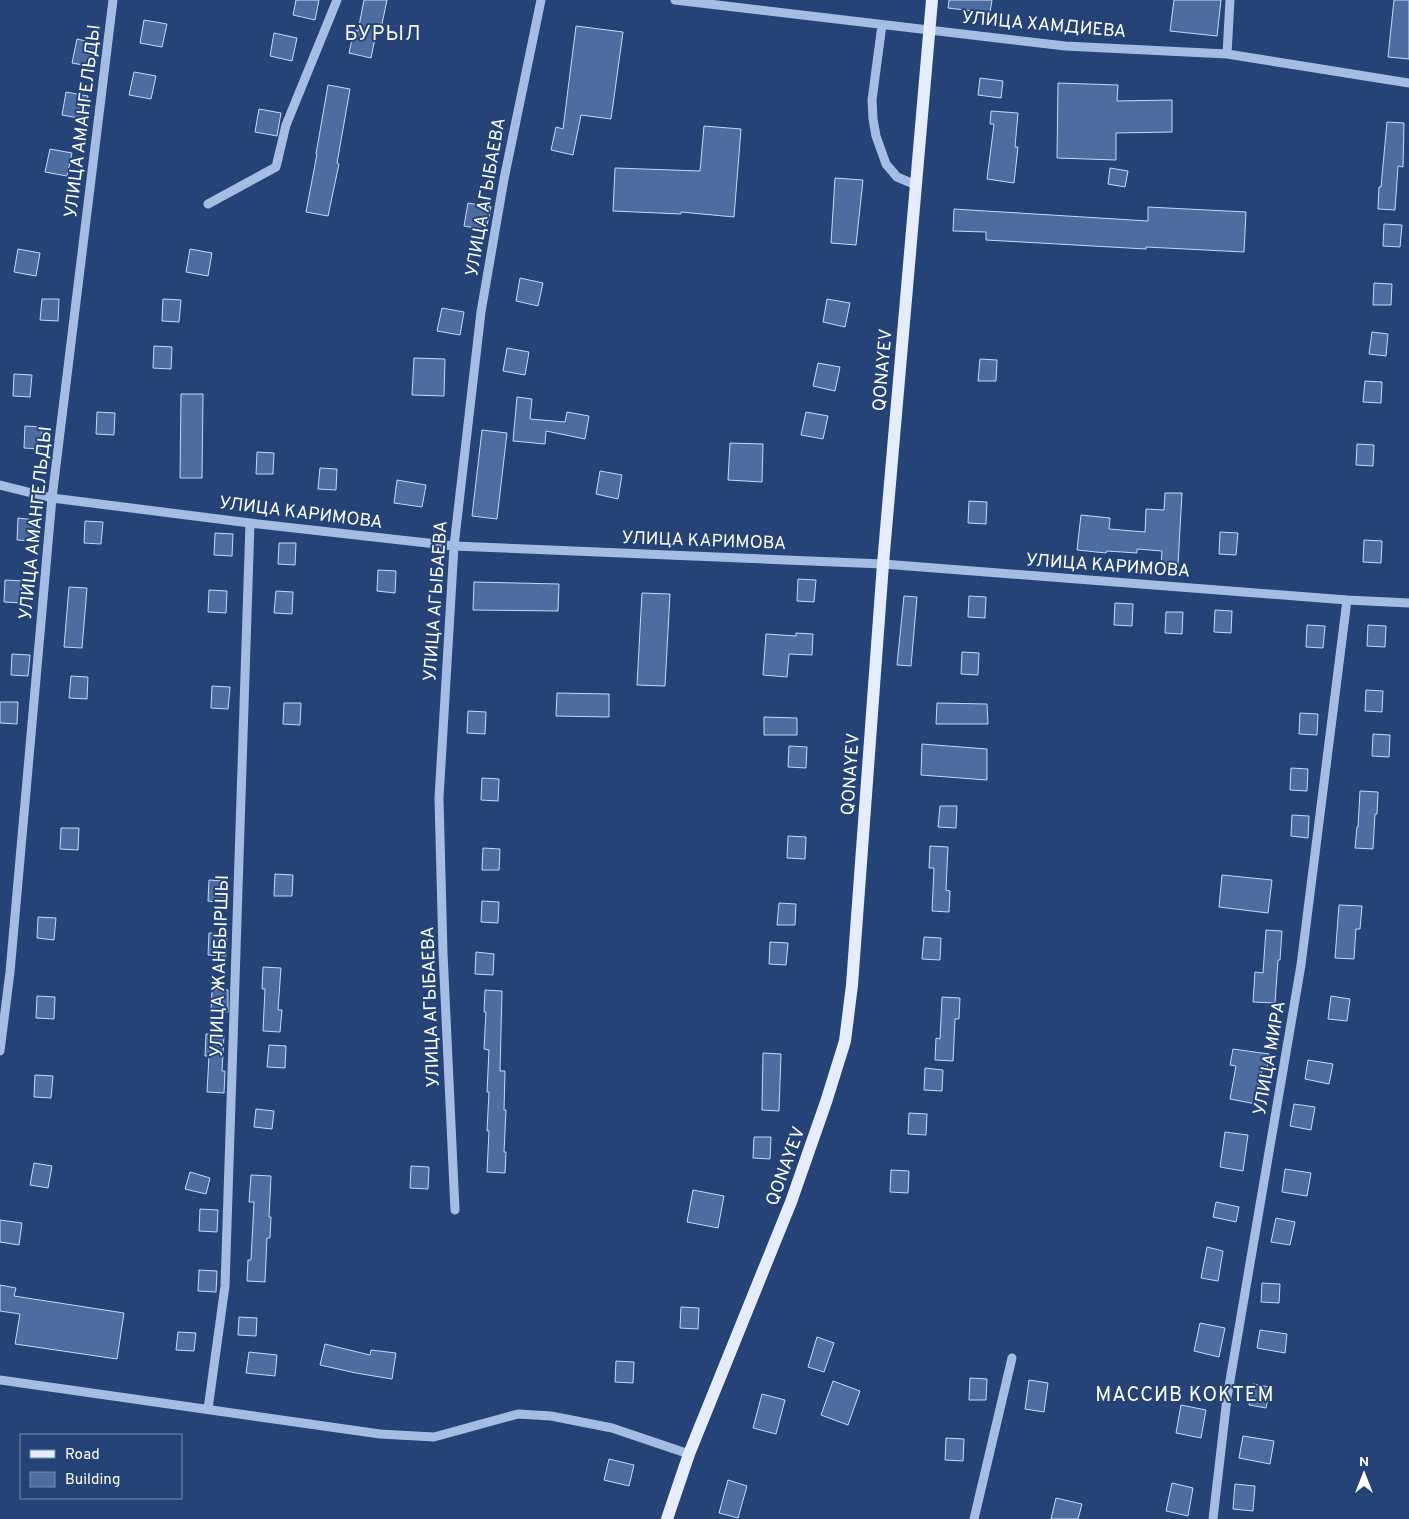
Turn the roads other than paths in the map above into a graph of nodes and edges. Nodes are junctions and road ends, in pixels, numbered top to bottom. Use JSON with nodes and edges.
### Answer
{"nodes":[{"id":1,"x":113,"y":0,"type":"edge"},
{"id":2,"x":337,"y":0,"type":"edge"},
{"id":3,"x":541,"y":0,"type":"edge"},
{"id":4,"x":676,"y":0,"type":"edge"},
{"id":5,"x":932,"y":0,"type":"edge"},
{"id":6,"x":1230,"y":0,"type":"edge"},
{"id":7,"x":882,"y":25,"type":"junction"},
{"id":8,"x":929,"y":30,"type":"junction"},
{"id":9,"x":1227,"y":54,"type":"junction"},
{"id":10,"x":1409,"y":83,"type":"edge"},
{"id":11,"x":916,"y":185,"type":"junction"},
{"id":12,"x":208,"y":204,"type":"dead end"},
{"id":13,"x":0,"y":485,"type":"edge"},
{"id":14,"x":52,"y":498,"type":"junction"},
{"id":15,"x":250,"y":523,"type":"junction"},
{"id":16,"x":454,"y":546,"type":"junction"},
{"id":17,"x":883,"y":564,"type":"junction"},
{"id":18,"x":1347,"y":600,"type":"junction"},
{"id":19,"x":1409,"y":603,"type":"edge"},
{"id":20,"x":0,"y":1051,"type":"edge"},
{"id":21,"x":455,"y":1210,"type":"dead end"},
{"id":22,"x":1012,"y":1358,"type":"dead end"},
{"id":23,"x":0,"y":1380,"type":"edge"},
{"id":24,"x":208,"y":1409,"type":"junction"},
{"id":25,"x":689,"y":1454,"type":"junction"},
{"id":26,"x":666,"y":1519,"type":"edge"},
{"id":27,"x":974,"y":1519,"type":"edge"},
{"id":28,"x":1212,"y":1519,"type":"edge"}],
"edges":[{"from":1,"to":14,"type":"street","name":"УЛИЦА АМАНГЕЛЬДЫ"},
{"from":2,"to":12,"type":"street"},
{"from":3,"to":16,"type":"street","name":"УЛИЦА АГЫБАЕВА"},
{"from":4,"to":7,"type":"street","name":"УЛИЦА ХАМДИЕВА"},
{"from":5,"to":8,"type":"main road","name":"QONAYEV"},
{"from":6,"to":9,"type":"street"},
{"from":7,"to":8,"type":"street","name":"УЛИЦА ХАМДИЕВА"},
{"from":7,"to":11,"type":"street"},
{"from":8,"to":9,"type":"street","name":"УЛИЦА ХАМДИЕВА"},
{"from":8,"to":11,"type":"main road","name":"QONAYEV"},
{"from":9,"to":10,"type":"street","name":"УЛИЦА ХАМДИЕВА"},
{"from":11,"to":17,"type":"main road","name":"QONAYEV"},
{"from":13,"to":14,"type":"street","name":"УЛИЦА КАРИМОВА"},
{"from":14,"to":15,"type":"street","name":"УЛИЦА КАРИМОВА"},
{"from":14,"to":20,"type":"street","name":"УЛИЦА АМАНГЕЛЬДЫ"},
{"from":15,"to":16,"type":"street","name":"УЛИЦА КАРИМОВА"},
{"from":15,"to":24,"type":"street","name":"УЛИЦА ЖАНБЫРШЫ"},
{"from":16,"to":17,"type":"street","name":"УЛИЦА КАРИМОВА"},
{"from":16,"to":21,"type":"street","name":"УЛИЦА АГЫБАЕВА"},
{"from":17,"to":18,"type":"street","name":"УЛИЦА КАРИМОВА"},
{"from":17,"to":25,"type":"main road","name":"QONAYEV"},
{"from":18,"to":19,"type":"street","name":"УЛИЦА КАРИМОВА"},
{"from":18,"to":28,"type":"street","name":"УЛИЦА МИРА"},
{"from":22,"to":27,"type":"street"},
{"from":23,"to":24,"type":"street"},
{"from":24,"to":25,"type":"street"},
{"from":25,"to":26,"type":"main road","name":"QONAYEV"}]}
